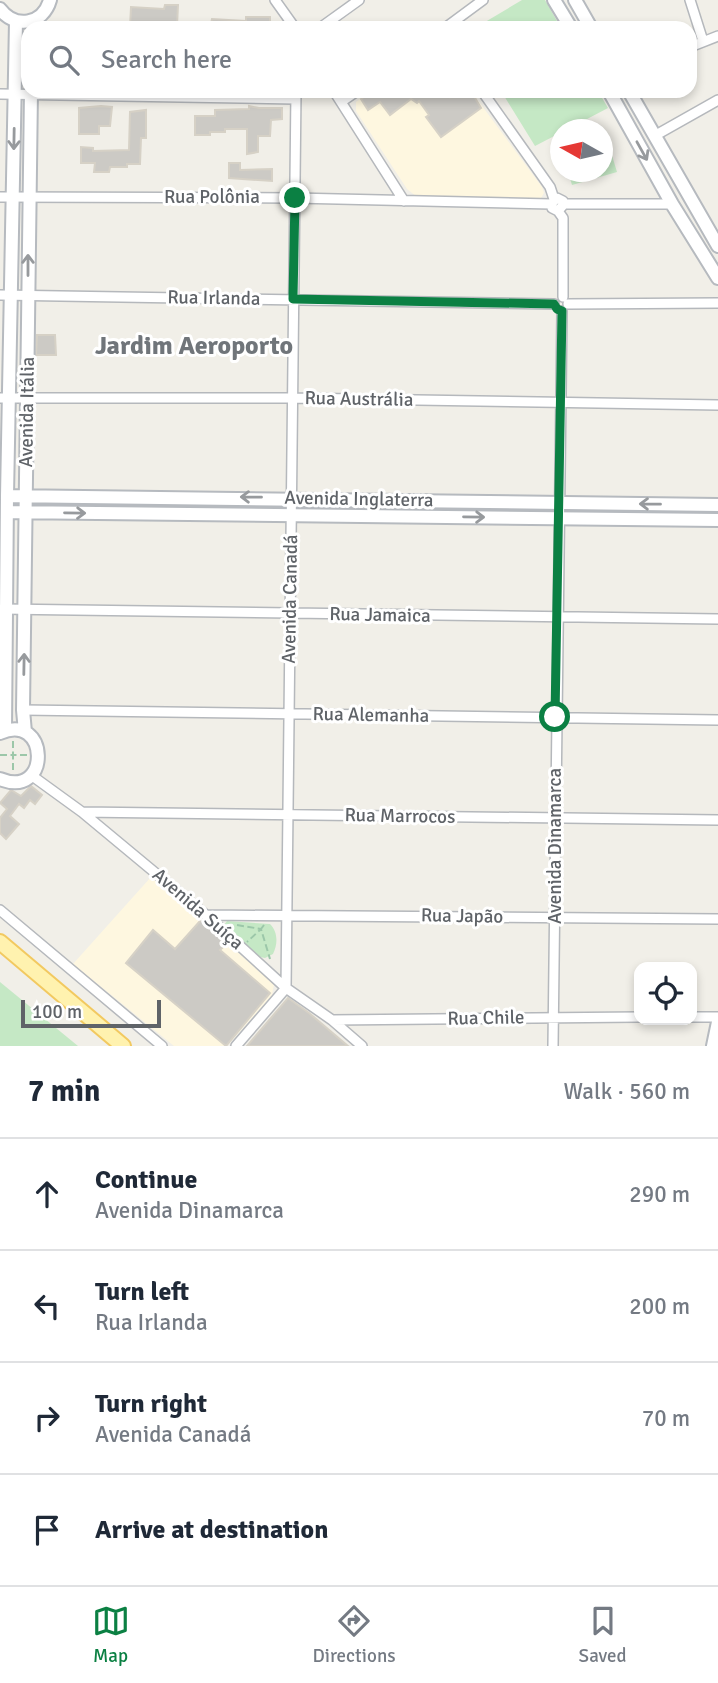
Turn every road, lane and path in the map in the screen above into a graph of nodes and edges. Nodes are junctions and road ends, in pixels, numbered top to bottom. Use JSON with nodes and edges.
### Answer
{"nodes":[{"id":1,"x":50,"y":0,"type":"edge"},
{"id":2,"x":275,"y":0,"type":"edge"},
{"id":3,"x":359,"y":0,"type":"edge"},
{"id":4,"x":483,"y":0,"type":"edge"},
{"id":5,"x":555,"y":0,"type":"edge"},
{"id":6,"x":575,"y":0,"type":"edge"},
{"id":7,"x":690,"y":0,"type":"edge"},
{"id":8,"x":0,"y":9,"type":"edge"},
{"id":9,"x":16,"y":21,"type":"junction"},
{"id":10,"x":35,"y":21,"type":"edge"},
{"id":11,"x":290,"y":21,"type":"edge"},
{"id":12,"x":330,"y":21,"type":"edge"},
{"id":13,"x":454,"y":21,"type":"edge"},
{"id":14,"x":567,"y":21,"type":"edge"},
{"id":15,"x":587,"y":21,"type":"edge"},
{"id":16,"x":697,"y":21,"type":"edge"},
{"id":17,"x":21,"y":22,"type":"edge"},
{"id":18,"x":697,"y":22,"type":"edge"},
{"id":19,"x":718,"y":36,"type":"edge"},
{"id":20,"x":703,"y":41,"type":"junction"},
{"id":21,"x":697,"y":44,"type":"edge"},
{"id":22,"x":0,"y":93,"type":"edge"},
{"id":23,"x":15,"y":94,"type":"junction"},
{"id":24,"x":21,"y":94,"type":"edge"},
{"id":25,"x":30,"y":98,"type":"edge"},
{"id":26,"x":295,"y":98,"type":"edge"},
{"id":27,"x":338,"y":98,"type":"edge"},
{"id":28,"x":347,"y":98,"type":"edge"},
{"id":29,"x":487,"y":98,"type":"edge"},
{"id":30,"x":613,"y":98,"type":"edge"},
{"id":31,"x":633,"y":98,"type":"edge"},
{"id":32,"x":718,"y":100,"type":"edge"},
{"id":33,"x":341,"y":102,"type":"junction"},
{"id":34,"x":656,"y":135,"type":"junction"},
{"id":35,"x":7,"y":197,"type":"edge"},
{"id":36,"x":28,"y":197,"type":"junction"},
{"id":37,"x":295,"y":198,"type":"junction"},
{"id":38,"x":404,"y":201,"type":"junction"},
{"id":39,"x":552,"y":201,"type":"junction"},
{"id":40,"x":672,"y":204,"type":"junction"},
{"id":41,"x":561,"y":208,"type":"junction"},
{"id":42,"x":718,"y":245,"type":"edge"},
{"id":43,"x":704,"y":253,"type":"junction"},
{"id":44,"x":718,"y":278,"type":"edge"},
{"id":45,"x":6,"y":295,"type":"edge"},
{"id":46,"x":28,"y":295,"type":"junction"},
{"id":47,"x":293,"y":299,"type":"junction"},
{"id":48,"x":718,"y":303,"type":"edge"},
{"id":49,"x":562,"y":304,"type":"junction"},
{"id":50,"x":5,"y":398,"type":"edge"},
{"id":51,"x":27,"y":398,"type":"junction"},
{"id":52,"x":293,"y":398,"type":"junction"},
{"id":53,"x":560,"y":403,"type":"junction"},
{"id":54,"x":718,"y":405,"type":"edge"},
{"id":55,"x":25,"y":494,"type":"junction"},
{"id":56,"x":3,"y":496,"type":"edge"},
{"id":57,"x":291,"y":498,"type":"junction"},
{"id":58,"x":559,"y":503,"type":"junction"},
{"id":59,"x":718,"y":505,"type":"edge"},
{"id":60,"x":3,"y":512,"type":"edge"},
{"id":61,"x":26,"y":513,"type":"junction"},
{"id":62,"x":292,"y":515,"type":"junction"},
{"id":63,"x":559,"y":518,"type":"junction"},
{"id":64,"x":718,"y":520,"type":"edge"},
{"id":65,"x":3,"y":609,"type":"edge"},
{"id":66,"x":24,"y":609,"type":"junction"},
{"id":67,"x":289,"y":613,"type":"junction"},
{"id":68,"x":557,"y":618,"type":"junction"},
{"id":69,"x":718,"y":619,"type":"edge"},
{"id":70,"x":23,"y":710,"type":"junction"},
{"id":71,"x":288,"y":713,"type":"junction"},
{"id":72,"x":555,"y":717,"type":"junction"},
{"id":73,"x":718,"y":720,"type":"edge"},
{"id":74,"x":11,"y":731,"type":"edge"},
{"id":75,"x":0,"y":755,"type":"edge"},
{"id":76,"x":13,"y":755,"type":"junction"},
{"id":77,"x":39,"y":757,"type":"junction"},
{"id":78,"x":32,"y":775,"type":"junction"},
{"id":79,"x":4,"y":782,"type":"edge"},
{"id":80,"x":82,"y":812,"type":"junction"},
{"id":81,"x":288,"y":814,"type":"junction"},
{"id":82,"x":555,"y":817,"type":"junction"},
{"id":83,"x":718,"y":820,"type":"edge"},
{"id":84,"x":0,"y":911,"type":"edge"},
{"id":85,"x":288,"y":914,"type":"junction"},
{"id":86,"x":206,"y":915,"type":"junction"},
{"id":87,"x":272,"y":916,"type":"junction"},
{"id":88,"x":555,"y":918,"type":"junction"},
{"id":89,"x":718,"y":919,"type":"edge"},
{"id":90,"x":237,"y":925,"type":"dead end"},
{"id":91,"x":261,"y":929,"type":"junction"},
{"id":92,"x":0,"y":942,"type":"edge"},
{"id":93,"x":243,"y":949,"type":"junction"},
{"id":94,"x":274,"y":967,"type":"dead end"},
{"id":95,"x":286,"y":988,"type":"junction"},
{"id":96,"x":553,"y":1017,"type":"junction"},
{"id":97,"x":634,"y":1017,"type":"edge"},
{"id":98,"x":697,"y":1018,"type":"edge"},
{"id":99,"x":332,"y":1020,"type":"junction"},
{"id":100,"x":718,"y":1020,"type":"edge"},
{"id":101,"x":122,"y":1046,"type":"edge"},
{"id":102,"x":162,"y":1046,"type":"edge"},
{"id":103,"x":236,"y":1046,"type":"edge"},
{"id":104,"x":362,"y":1046,"type":"edge"},
{"id":105,"x":553,"y":1046,"type":"edge"},
{"id":106,"x":713,"y":1046,"type":"edge"}],
"edges":[{"from":1,"to":10,"type":"street"},
{"from":2,"to":11,"type":"street"},
{"from":3,"to":12,"type":"street"},
{"from":4,"to":13,"type":"street"},
{"from":5,"to":14,"type":"street"},
{"from":6,"to":15,"type":"street"},
{"from":7,"to":16,"type":"street"},
{"from":8,"to":9,"type":"street"},
{"from":9,"to":17,"type":"street"},
{"from":9,"to":23,"type":"street","name":"Avenida Itália"},
{"from":18,"to":20,"type":"street"},
{"from":19,"to":20,"type":"street"},
{"from":20,"to":21,"type":"street"},
{"from":22,"to":23,"type":"street"},
{"from":23,"to":24,"type":"street"},
{"from":23,"to":35,"type":"street","name":"Avenida Itália","one_way":true},
{"from":25,"to":36,"type":"street","name":"Avenida Itália"},
{"from":26,"to":37,"type":"street","name":"Avenida Canadá"},
{"from":27,"to":33,"type":"street"},
{"from":28,"to":33,"type":"street"},
{"from":29,"to":39,"type":"street"},
{"from":30,"to":40,"type":"street","one_way":true},
{"from":31,"to":34,"type":"street"},
{"from":32,"to":34,"type":"street"},
{"from":33,"to":38,"type":"street"},
{"from":34,"to":42,"type":"street"},
{"from":35,"to":36,"type":"street","name":"Rua Polônia"},
{"from":35,"to":45,"type":"street","name":"Avenida Itália"},
{"from":36,"to":37,"type":"street","name":"Rua Polônia"},
{"from":46,"to":36,"type":"street","name":"Avenida Itália","one_way":true},
{"from":37,"to":38,"type":"street","name":"Rua Polônia"},
{"from":37,"to":47,"type":"street","name":"Avenida Canadá"},
{"from":38,"to":39,"type":"street","name":"Rua Polônia"},
{"from":39,"to":41,"type":"street"},
{"from":40,"to":41,"type":"street"},
{"from":40,"to":43,"type":"street"},
{"from":41,"to":49,"type":"street","name":"Avenida Dinamarca"},
{"from":42,"to":43,"type":"street"},
{"from":43,"to":44,"type":"street"},
{"from":45,"to":46,"type":"street","name":"Rua Irlanda"},
{"from":45,"to":50,"type":"street","name":"Avenida Itália"},
{"from":46,"to":47,"type":"street","name":"Rua Irlanda"},
{"from":46,"to":51,"type":"street","name":"Avenida Itália"},
{"from":47,"to":49,"type":"street","name":"Rua Irlanda"},
{"from":47,"to":52,"type":"street","name":"Avenida Canadá"},
{"from":48,"to":49,"type":"street","name":"Rua Irlanda"},
{"from":49,"to":53,"type":"street","name":"Avenida Dinamarca"},
{"from":50,"to":51,"type":"street","name":"Rua Austrália"},
{"from":50,"to":56,"type":"street","name":"Avenida Itália"},
{"from":51,"to":52,"type":"street","name":"Rua Austrália"},
{"from":51,"to":55,"type":"street","name":"Avenida Itália"},
{"from":52,"to":53,"type":"street","name":"Rua Austrália"},
{"from":52,"to":57,"type":"street","name":"Avenida Canadá"},
{"from":53,"to":54,"type":"street","name":"Rua Austrália"},
{"from":53,"to":58,"type":"street","name":"Avenida Dinamarca"},
{"from":55,"to":56,"type":"street","name":"Avenida Inglaterra"},
{"from":57,"to":55,"type":"street","name":"Avenida Inglaterra","one_way":true},
{"from":55,"to":61,"type":"street","name":"Avenida Itália"},
{"from":56,"to":60,"type":"street","name":"Avenida Itália"},
{"from":57,"to":58,"type":"street","name":"Avenida Inglaterra"},
{"from":57,"to":62,"type":"street","name":"Avenida Canadá"},
{"from":59,"to":58,"type":"street","name":"Avenida Inglaterra","one_way":true},
{"from":58,"to":63,"type":"street","name":"Avenida Dinamarca"},
{"from":60,"to":61,"type":"street","name":"Avenida Inglaterra"},
{"from":60,"to":65,"type":"street","name":"Avenida Itália"},
{"from":61,"to":62,"type":"street","name":"Avenida Inglaterra","one_way":true},
{"from":61,"to":66,"type":"street","name":"Avenida Itália"},
{"from":62,"to":63,"type":"street","name":"Avenida Inglaterra","one_way":true},
{"from":62,"to":67,"type":"street","name":"Avenida Canadá"},
{"from":63,"to":64,"type":"street","name":"Avenida Inglaterra"},
{"from":63,"to":68,"type":"street","name":"Avenida Dinamarca"},
{"from":65,"to":66,"type":"street","name":"Rua Jamaica"},
{"from":65,"to":74,"type":"street","name":"Avenida Itália"},
{"from":66,"to":67,"type":"street","name":"Rua Jamaica"},
{"from":70,"to":66,"type":"street","name":"Avenida Itália","one_way":true},
{"from":67,"to":68,"type":"street","name":"Rua Jamaica"},
{"from":67,"to":71,"type":"street","name":"Avenida Canadá"},
{"from":68,"to":69,"type":"street","name":"Rua Jamaica"},
{"from":68,"to":72,"type":"street","name":"Avenida Dinamarca"},
{"from":70,"to":71,"type":"street","name":"Rua Alemanha"},
{"from":70,"to":74,"type":"street","name":"Avenida Itália"},
{"from":71,"to":72,"type":"street","name":"Rua Alemanha"},
{"from":71,"to":81,"type":"street","name":"Avenida Canadá"},
{"from":72,"to":73,"type":"street","name":"Rua Alemanha"},
{"from":72,"to":82,"type":"street","name":"Avenida Dinamarca"},
{"from":74,"to":76,"type":"path"},
{"from":74,"to":77,"type":"street","name":"Avenida Itália"},
{"from":75,"to":76,"type":"path"},
{"from":76,"to":77,"type":"path"},
{"from":76,"to":79,"type":"path"},
{"from":77,"to":78,"type":"street"},
{"from":78,"to":79,"type":"street"},
{"from":78,"to":80,"type":"street","name":"Avenida Suíça"},
{"from":80,"to":81,"type":"street","name":"Rua Marrocos"},
{"from":80,"to":86,"type":"street","name":"Avenida Suíça"},
{"from":81,"to":82,"type":"street","name":"Rua Marrocos"},
{"from":81,"to":85,"type":"street","name":"Avenida Canadá"},
{"from":82,"to":83,"type":"street","name":"Rua Marrocos"},
{"from":82,"to":88,"type":"street","name":"Avenida Dinamarca"},
{"from":84,"to":102,"type":"street"},
{"from":85,"to":87,"type":"street","name":"Rua Japão"},
{"from":85,"to":88,"type":"street","name":"Rua Japão"},
{"from":85,"to":95,"type":"street","name":"Avenida Canadá"},
{"from":86,"to":87,"type":"street","name":"Rua Japão"},
{"from":86,"to":93,"type":"street","name":"Avenida Suíça"},
{"from":87,"to":91,"type":"path"},
{"from":88,"to":89,"type":"street","name":"Rua Japão"},
{"from":88,"to":96,"type":"street","name":"Avenida Dinamarca"},
{"from":90,"to":91,"type":"path"},
{"from":91,"to":93,"type":"path"},
{"from":91,"to":94,"type":"path"},
{"from":92,"to":101,"type":"main road"},
{"from":93,"to":95,"type":"street","name":"Avenida Suíça"},
{"from":95,"to":99,"type":"street","name":"Avenida Suíça"},
{"from":95,"to":103,"type":"street"},
{"from":96,"to":97,"type":"street","name":"Rua Chile"},
{"from":96,"to":99,"type":"street","name":"Rua Chile"},
{"from":96,"to":105,"type":"street","name":"Avenida Dinamarca"},
{"from":98,"to":100,"type":"street"},
{"from":99,"to":104,"type":"street","name":"Avenida Suíça"},
{"from":100,"to":106,"type":"street"}]}
